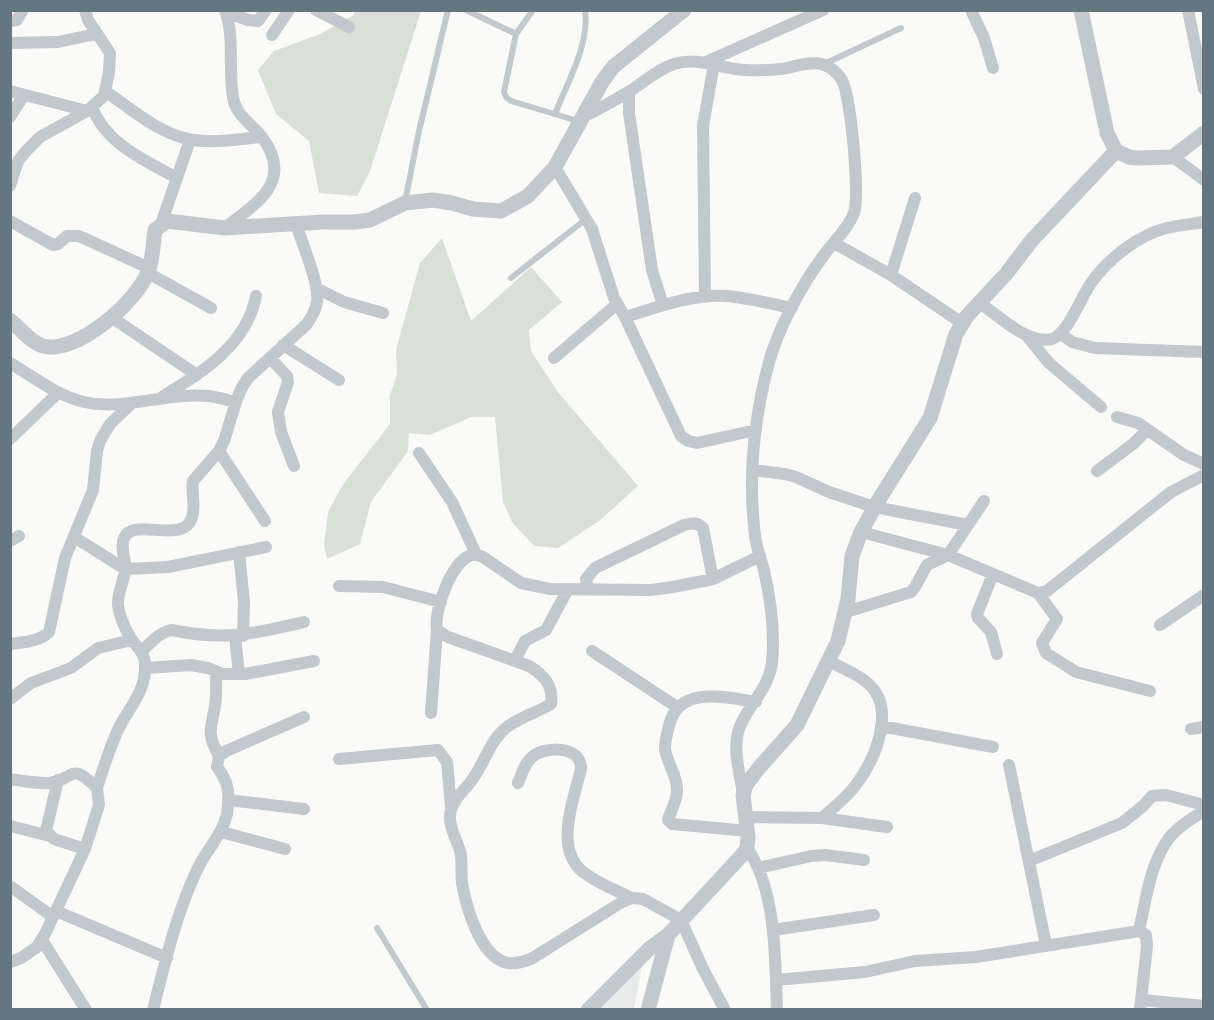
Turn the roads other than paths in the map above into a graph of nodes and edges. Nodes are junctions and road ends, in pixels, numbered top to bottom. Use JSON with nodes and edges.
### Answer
{"nodes":[{"id":1,"x":23,"y":10,"type":"edge"},
{"id":2,"x":85,"y":10,"type":"edge"},
{"id":3,"x":266,"y":10,"type":"edge"},
{"id":4,"x":289,"y":10,"type":"edge"},
{"id":5,"x":316,"y":10,"type":"edge"},
{"id":6,"x":448,"y":10,"type":"edge"},
{"id":7,"x":466,"y":10,"type":"edge"},
{"id":8,"x":534,"y":10,"type":"edge"},
{"id":9,"x":585,"y":10,"type":"edge"},
{"id":10,"x":684,"y":10,"type":"edge"},
{"id":11,"x":823,"y":10,"type":"edge"},
{"id":12,"x":971,"y":10,"type":"edge"},
{"id":13,"x":1081,"y":10,"type":"edge"},
{"id":14,"x":1188,"y":10,"type":"edge"},
{"id":15,"x":226,"y":11,"type":"edge"},
{"id":16,"x":10,"y":21,"type":"edge"},
{"id":17,"x":349,"y":27,"type":"dead end"},
{"id":18,"x":901,"y":28,"type":"dead end"},
{"id":19,"x":96,"y":34,"type":"junction"},
{"id":20,"x":516,"y":34,"type":"junction"},
{"id":21,"x":272,"y":35,"type":"dead end"},
{"id":22,"x":10,"y":43,"type":"edge"},
{"id":23,"x":710,"y":63,"type":"junction"},
{"id":24,"x":823,"y":64,"type":"junction"},
{"id":25,"x":993,"y":68,"type":"dead end"},
{"id":26,"x":1203,"y":89,"type":"edge"},
{"id":27,"x":10,"y":91,"type":"edge"},
{"id":28,"x":105,"y":91,"type":"junction"},
{"id":29,"x":629,"y":92,"type":"junction"},
{"id":30,"x":24,"y":95,"type":"junction"},
{"id":31,"x":89,"y":109,"type":"junction"},
{"id":32,"x":555,"y":114,"type":"junction"},
{"id":33,"x":10,"y":117,"type":"edge"},
{"id":34,"x":583,"y":119,"type":"junction"},
{"id":35,"x":1203,"y":133,"type":"edge"},
{"id":36,"x":262,"y":137,"type":"junction"},
{"id":37,"x":190,"y":140,"type":"junction"},
{"id":38,"x":1116,"y":151,"type":"junction"},
{"id":39,"x":1173,"y":157,"type":"junction"},
{"id":40,"x":555,"y":167,"type":"junction"},
{"id":41,"x":177,"y":178,"type":"junction"},
{"id":42,"x":1203,"y":180,"type":"edge"},
{"id":43,"x":10,"y":186,"type":"edge"},
{"id":44,"x":915,"y":198,"type":"dead end"},
{"id":45,"x":405,"y":203,"type":"junction"},
{"id":46,"x":586,"y":219,"type":"junction"},
{"id":47,"x":10,"y":221,"type":"edge"},
{"id":48,"x":1203,"y":222,"type":"edge"},
{"id":49,"x":302,"y":223,"type":"junction"},
{"id":50,"x":161,"y":224,"type":"junction"},
{"id":51,"x":225,"y":228,"type":"junction"},
{"id":52,"x":834,"y":243,"type":"junction"},
{"id":53,"x":149,"y":270,"type":"junction"},
{"id":54,"x":891,"y":275,"type":"junction"},
{"id":55,"x":511,"y":278,"type":"dead end"},
{"id":56,"x":320,"y":289,"type":"junction"},
{"id":57,"x":256,"y":297,"type":"dead end"},
{"id":58,"x":705,"y":297,"type":"junction"},
{"id":59,"x":617,"y":304,"type":"junction"},
{"id":60,"x":981,"y":304,"type":"junction"},
{"id":61,"x":663,"y":305,"type":"junction"},
{"id":62,"x":211,"y":308,"type":"dead end"},
{"id":63,"x":792,"y":308,"type":"junction"},
{"id":64,"x":382,"y":313,"type":"dead end"},
{"id":65,"x":111,"y":316,"type":"junction"},
{"id":66,"x":625,"y":317,"type":"junction"},
{"id":67,"x":10,"y":320,"type":"edge"},
{"id":68,"x":962,"y":323,"type":"junction"},
{"id":69,"x":1061,"y":334,"type":"junction"},
{"id":70,"x":1027,"y":336,"type":"junction"},
{"id":71,"x":283,"y":345,"type":"junction"},
{"id":72,"x":1203,"y":352,"type":"edge"},
{"id":73,"x":270,"y":358,"type":"junction"},
{"id":74,"x":554,"y":358,"type":"dead end"},
{"id":75,"x":10,"y":363,"type":"edge"},
{"id":76,"x":197,"y":375,"type":"junction"},
{"id":77,"x":339,"y":380,"type":"dead end"},
{"id":78,"x":58,"y":393,"type":"junction"},
{"id":79,"x":158,"y":400,"type":"junction"},
{"id":80,"x":236,"y":402,"type":"junction"},
{"id":81,"x":132,"y":403,"type":"junction"},
{"id":82,"x":1101,"y":407,"type":"dead end"},
{"id":83,"x":1117,"y":417,"type":"dead end"},
{"id":84,"x":756,"y":430,"type":"junction"},
{"id":85,"x":1147,"y":430,"type":"junction"},
{"id":86,"x":10,"y":439,"type":"edge"},
{"id":87,"x":219,"y":451,"type":"junction"},
{"id":88,"x":419,"y":453,"type":"dead end"},
{"id":89,"x":1203,"y":464,"type":"edge"},
{"id":90,"x":294,"y":466,"type":"dead end"},
{"id":91,"x":753,"y":470,"type":"junction"},
{"id":92,"x":1097,"y":471,"type":"dead end"},
{"id":93,"x":1203,"y":475,"type":"edge"},
{"id":94,"x":984,"y":501,"type":"dead end"},
{"id":95,"x":874,"y":507,"type":"junction"},
{"id":96,"x":265,"y":521,"type":"dead end"},
{"id":97,"x":968,"y":525,"type":"junction"},
{"id":98,"x":861,"y":532,"type":"junction"},
{"id":99,"x":74,"y":537,"type":"junction"},
{"id":100,"x":266,"y":547,"type":"dead end"},
{"id":101,"x":239,"y":552,"type":"junction"},
{"id":102,"x":476,"y":554,"type":"junction"},
{"id":103,"x":948,"y":555,"type":"junction"},
{"id":104,"x":760,"y":556,"type":"junction"},
{"id":105,"x":125,"y":569,"type":"junction"},
{"id":106,"x":993,"y":574,"type":"junction"},
{"id":107,"x":713,"y":579,"type":"junction"},
{"id":108,"x":339,"y":586,"type":"dead end"},
{"id":109,"x":568,"y":589,"type":"junction"},
{"id":110,"x":588,"y":589,"type":"junction"},
{"id":111,"x":1038,"y":593,"type":"junction"},
{"id":112,"x":1202,"y":599,"type":"edge"},
{"id":113,"x":441,"y":602,"type":"junction"},
{"id":114,"x":846,"y":612,"type":"junction"},
{"id":115,"x":304,"y":622,"type":"dead end"},
{"id":116,"x":1160,"y":625,"type":"dead end"},
{"id":117,"x":437,"y":630,"type":"junction"},
{"id":118,"x":239,"y":636,"type":"junction"},
{"id":119,"x":132,"y":640,"type":"junction"},
{"id":120,"x":11,"y":644,"type":"edge"},
{"id":121,"x":143,"y":650,"type":"junction"},
{"id":122,"x":592,"y":651,"type":"dead end"},
{"id":123,"x":997,"y":654,"type":"dead end"},
{"id":124,"x":515,"y":660,"type":"junction"},
{"id":125,"x":314,"y":661,"type":"dead end"},
{"id":126,"x":828,"y":661,"type":"junction"},
{"id":127,"x":146,"y":668,"type":"junction"},
{"id":128,"x":216,"y":672,"type":"junction"},
{"id":129,"x":239,"y":674,"type":"junction"},
{"id":130,"x":1150,"y":691,"type":"dead end"},
{"id":131,"x":10,"y":699,"type":"edge"},
{"id":132,"x":756,"y":702,"type":"junction"},
{"id":133,"x":677,"y":707,"type":"junction"},
{"id":134,"x":431,"y":713,"type":"dead end"},
{"id":135,"x":304,"y":717,"type":"dead end"},
{"id":136,"x":881,"y":726,"type":"junction"},
{"id":137,"x":993,"y":747,"type":"dead end"},
{"id":138,"x":219,"y":756,"type":"junction"},
{"id":139,"x":339,"y":759,"type":"dead end"},
{"id":140,"x":1009,"y":765,"type":"dead end"},
{"id":141,"x":10,"y":779,"type":"edge"},
{"id":142,"x":58,"y":780,"type":"junction"},
{"id":143,"x":518,"y":783,"type":"dead end"},
{"id":144,"x":97,"y":788,"type":"junction"},
{"id":145,"x":743,"y":795,"type":"junction"},
{"id":146,"x":228,"y":800,"type":"junction"},
{"id":147,"x":1203,"y":805,"type":"edge"},
{"id":148,"x":451,"y":807,"type":"junction"},
{"id":149,"x":304,"y":809,"type":"dead end"},
{"id":150,"x":1203,"y":811,"type":"edge"},
{"id":151,"x":822,"y":818,"type":"junction"},
{"id":152,"x":747,"y":824,"type":"junction"},
{"id":153,"x":10,"y":826,"type":"edge"},
{"id":154,"x":887,"y":827,"type":"dead end"},
{"id":155,"x":220,"y":832,"type":"junction"},
{"id":156,"x":50,"y":836,"type":"junction"},
{"id":157,"x":747,"y":848,"type":"junction"},
{"id":158,"x":85,"y":849,"type":"junction"},
{"id":159,"x":285,"y":849,"type":"dead end"},
{"id":160,"x":864,"y":860,"type":"dead end"},
{"id":161,"x":1029,"y":861,"type":"junction"},
{"id":162,"x":758,"y":868,"type":"junction"},
{"id":163,"x":10,"y":886,"type":"edge"},
{"id":164,"x":632,"y":898,"type":"junction"},
{"id":165,"x":55,"y":914,"type":"junction"},
{"id":166,"x":874,"y":915,"type":"dead end"},
{"id":167,"x":681,"y":920,"type":"junction"},
{"id":168,"x":377,"y":928,"type":"dead end"},
{"id":169,"x":773,"y":930,"type":"junction"},
{"id":170,"x":1139,"y":931,"type":"junction"},
{"id":171,"x":668,"y":934,"type":"junction"},
{"id":172,"x":42,"y":940,"type":"junction"},
{"id":173,"x":1046,"y":945,"type":"junction"},
{"id":174,"x":167,"y":958,"type":"junction"},
{"id":175,"x":10,"y":962,"type":"edge"},
{"id":176,"x":776,"y":980,"type":"junction"},
{"id":177,"x":1141,"y":1005,"type":"edge"},
{"id":178,"x":1203,"y":1006,"type":"edge"},
{"id":179,"x":86,"y":1010,"type":"edge"},
{"id":180,"x":153,"y":1010,"type":"edge"},
{"id":181,"x":427,"y":1010,"type":"edge"},
{"id":182,"x":588,"y":1010,"type":"edge"},
{"id":183,"x":648,"y":1010,"type":"edge"},
{"id":184,"x":725,"y":1010,"type":"edge"},
{"id":185,"x":777,"y":1010,"type":"edge"}],
"edges":[{"from":1,"to":16,"type":"street"},
{"from":2,"to":19,"type":"street"},
{"from":3,"to":15,"type":"street"},
{"from":4,"to":21,"type":"street"},
{"from":5,"to":17,"type":"street"},
{"from":6,"to":45,"type":"lane"},
{"from":7,"to":20,"type":"lane"},
{"from":8,"to":20,"type":"lane"},
{"from":9,"to":32,"type":"lane"},
{"from":10,"to":34,"type":"street"},
{"from":11,"to":23,"type":"street"},
{"from":12,"to":25,"type":"street"},
{"from":13,"to":38,"type":"street"},
{"from":14,"to":26,"type":"street"},
{"from":15,"to":36,"type":"street"},
{"from":18,"to":24,"type":"lane"},
{"from":19,"to":22,"type":"street"},
{"from":19,"to":28,"type":"street"},
{"from":20,"to":32,"type":"lane"},
{"from":23,"to":24,"type":"street"},
{"from":23,"to":29,"type":"street"},
{"from":23,"to":58,"type":"street"},
{"from":24,"to":52,"type":"street"},
{"from":27,"to":30,"type":"street"},
{"from":28,"to":31,"type":"street"},
{"from":28,"to":37,"type":"street"},
{"from":29,"to":34,"type":"street"},
{"from":29,"to":61,"type":"street"},
{"from":30,"to":31,"type":"street"},
{"from":30,"to":33,"type":"street"},
{"from":31,"to":41,"type":"street"},
{"from":31,"to":43,"type":"street"},
{"from":32,"to":34,"type":"lane"},
{"from":34,"to":40,"type":"street"},
{"from":35,"to":39,"type":"street"},
{"from":36,"to":37,"type":"street"},
{"from":36,"to":51,"type":"street"},
{"from":37,"to":41,"type":"street"},
{"from":38,"to":39,"type":"street"},
{"from":38,"to":60,"type":"street"},
{"from":39,"to":42,"type":"street"},
{"from":40,"to":45,"type":"street"},
{"from":40,"to":46,"type":"street"},
{"from":41,"to":50,"type":"street"},
{"from":44,"to":54,"type":"street"},
{"from":45,"to":49,"type":"street"},
{"from":46,"to":55,"type":"lane"},
{"from":46,"to":59,"type":"street"},
{"from":47,"to":53,"type":"street"},
{"from":48,"to":69,"type":"street"},
{"from":49,"to":51,"type":"street"},
{"from":49,"to":56,"type":"street"},
{"from":50,"to":51,"type":"street"},
{"from":50,"to":53,"type":"street"},
{"from":52,"to":54,"type":"street"},
{"from":52,"to":63,"type":"street"},
{"from":53,"to":62,"type":"street"},
{"from":53,"to":65,"type":"street"},
{"from":54,"to":68,"type":"street"},
{"from":56,"to":64,"type":"street"},
{"from":56,"to":71,"type":"street"},
{"from":57,"to":76,"type":"street"},
{"from":58,"to":61,"type":"street"},
{"from":58,"to":63,"type":"street"},
{"from":59,"to":66,"type":"street"},
{"from":59,"to":74,"type":"street"},
{"from":60,"to":68,"type":"street"},
{"from":60,"to":70,"type":"street"},
{"from":61,"to":66,"type":"street"},
{"from":63,"to":84,"type":"street"},
{"from":65,"to":67,"type":"street"},
{"from":65,"to":76,"type":"street"},
{"from":66,"to":84,"type":"street"},
{"from":68,"to":95,"type":"street"},
{"from":69,"to":70,"type":"street"},
{"from":69,"to":72,"type":"street"},
{"from":70,"to":82,"type":"street"},
{"from":71,"to":73,"type":"street"},
{"from":71,"to":77,"type":"street"},
{"from":73,"to":80,"type":"street"},
{"from":73,"to":90,"type":"street"},
{"from":75,"to":78,"type":"street"},
{"from":76,"to":79,"type":"street"},
{"from":78,"to":81,"type":"street"},
{"from":78,"to":86,"type":"street"},
{"from":79,"to":80,"type":"street"},
{"from":79,"to":81,"type":"street"},
{"from":80,"to":87,"type":"street"},
{"from":81,"to":99,"type":"street"},
{"from":83,"to":85,"type":"street"},
{"from":84,"to":91,"type":"street"},
{"from":85,"to":89,"type":"street"},
{"from":85,"to":92,"type":"street"},
{"from":87,"to":96,"type":"street"},
{"from":87,"to":105,"type":"street"},
{"from":88,"to":102,"type":"street"},
{"from":91,"to":95,"type":"street"},
{"from":91,"to":104,"type":"street"},
{"from":93,"to":111,"type":"street"},
{"from":94,"to":97,"type":"street"},
{"from":95,"to":97,"type":"street"},
{"from":95,"to":98,"type":"street"},
{"from":97,"to":103,"type":"street"},
{"from":98,"to":103,"type":"street"},
{"from":98,"to":114,"type":"street"},
{"from":99,"to":105,"type":"street"},
{"from":99,"to":120,"type":"street"},
{"from":100,"to":101,"type":"street"},
{"from":101,"to":105,"type":"street"},
{"from":101,"to":118,"type":"street"},
{"from":102,"to":109,"type":"street"},
{"from":102,"to":113,"type":"street"},
{"from":103,"to":106,"type":"street"},
{"from":103,"to":114,"type":"street"},
{"from":104,"to":107,"type":"street"},
{"from":104,"to":132,"type":"street"},
{"from":105,"to":119,"type":"street"},
{"from":106,"to":111,"type":"street"},
{"from":106,"to":123,"type":"street"},
{"from":107,"to":110,"type":"street"},
{"from":107,"to":110,"type":"street"},
{"from":108,"to":113,"type":"street"},
{"from":109,"to":110,"type":"street"},
{"from":109,"to":124,"type":"street"},
{"from":111,"to":130,"type":"street"},
{"from":112,"to":116,"type":"street"},
{"from":113,"to":117,"type":"street"},
{"from":114,"to":126,"type":"street"},
{"from":115,"to":118,"type":"street"},
{"from":117,"to":124,"type":"street"},
{"from":117,"to":134,"type":"street"},
{"from":118,"to":121,"type":"street"},
{"from":118,"to":129,"type":"street"},
{"from":119,"to":121,"type":"street"},
{"from":119,"to":131,"type":"street"},
{"from":121,"to":127,"type":"street"},
{"from":122,"to":133,"type":"street"},
{"from":124,"to":148,"type":"street"},
{"from":125,"to":129,"type":"street"},
{"from":126,"to":136,"type":"street"},
{"from":126,"to":145,"type":"street"},
{"from":127,"to":128,"type":"street"},
{"from":127,"to":144,"type":"street"},
{"from":128,"to":129,"type":"street"},
{"from":128,"to":138,"type":"street"},
{"from":132,"to":133,"type":"street"},
{"from":132,"to":145,"type":"street"},
{"from":133,"to":152,"type":"street"},
{"from":135,"to":138,"type":"street"},
{"from":136,"to":137,"type":"street"},
{"from":136,"to":151,"type":"street"},
{"from":138,"to":146,"type":"street"},
{"from":139,"to":148,"type":"street"},
{"from":140,"to":161,"type":"street"},
{"from":141,"to":142,"type":"street"},
{"from":142,"to":144,"type":"street"},
{"from":142,"to":156,"type":"street"},
{"from":143,"to":164,"type":"street"},
{"from":144,"to":158,"type":"street"},
{"from":145,"to":152,"type":"street"},
{"from":146,"to":149,"type":"street"},
{"from":146,"to":155,"type":"street"},
{"from":147,"to":161,"type":"street"},
{"from":148,"to":164,"type":"street"},
{"from":150,"to":170,"type":"street"},
{"from":151,"to":152,"type":"street"},
{"from":151,"to":154,"type":"street"},
{"from":152,"to":157,"type":"street"},
{"from":153,"to":156,"type":"street"},
{"from":155,"to":159,"type":"street"},
{"from":155,"to":174,"type":"street"},
{"from":156,"to":158,"type":"street"},
{"from":157,"to":162,"type":"street"},
{"from":157,"to":167,"type":"street"},
{"from":158,"to":165,"type":"street"},
{"from":160,"to":162,"type":"street"},
{"from":161,"to":173,"type":"street"},
{"from":162,"to":169,"type":"street"},
{"from":163,"to":165,"type":"street"},
{"from":164,"to":167,"type":"street"},
{"from":165,"to":172,"type":"street"},
{"from":165,"to":174,"type":"street"},
{"from":166,"to":169,"type":"street"},
{"from":167,"to":171,"type":"street"},
{"from":167,"to":184,"type":"street"},
{"from":168,"to":181,"type":"lane"},
{"from":169,"to":176,"type":"street"},
{"from":170,"to":173,"type":"street"},
{"from":170,"to":177,"type":"street"},
{"from":171,"to":182,"type":"street"},
{"from":171,"to":183,"type":"street"},
{"from":172,"to":175,"type":"street"},
{"from":172,"to":179,"type":"street"},
{"from":173,"to":176,"type":"street"},
{"from":174,"to":180,"type":"street"},
{"from":176,"to":185,"type":"street"},
{"from":177,"to":178,"type":"street"}]}
